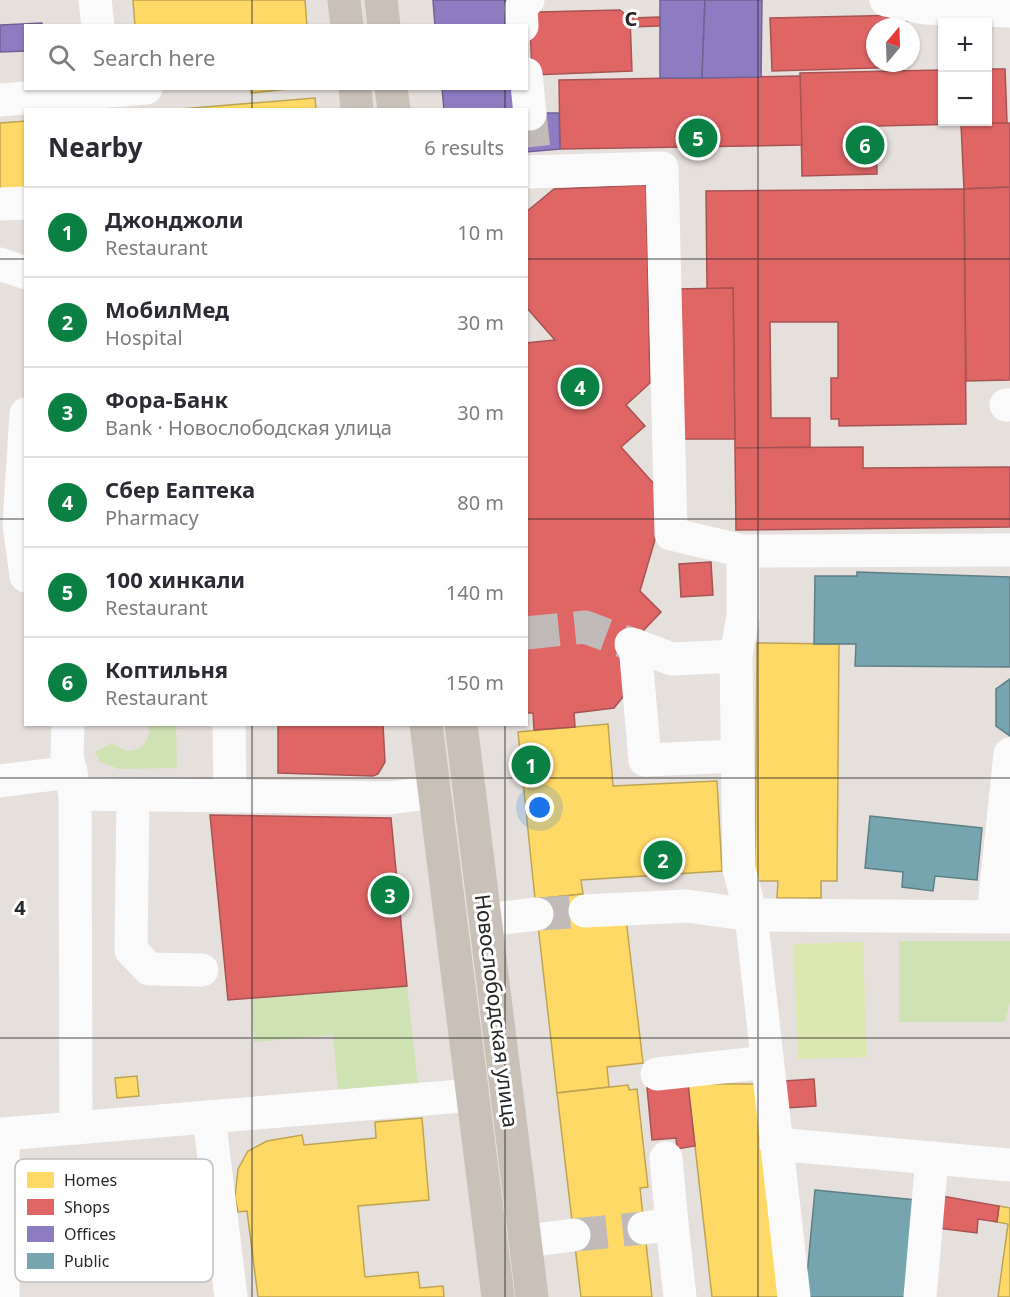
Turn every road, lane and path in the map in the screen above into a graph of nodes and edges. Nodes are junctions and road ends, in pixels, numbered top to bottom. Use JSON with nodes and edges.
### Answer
{"nodes":[{"id":1,"x":95,"y":0,"type":"edge"},
{"id":2,"x":344,"y":0,"type":"edge"},
{"id":3,"x":381,"y":0,"type":"edge"},
{"id":4,"x":528,"y":0,"type":"edge"},
{"id":5,"x":886,"y":0,"type":"edge"},
{"id":6,"x":969,"y":6,"type":"edge"},
{"id":7,"x":1010,"y":11,"type":"edge"},
{"id":8,"x":98,"y":24,"type":"edge"},
{"id":9,"x":347,"y":24,"type":"edge"},
{"id":10,"x":384,"y":24,"type":"edge"},
{"id":11,"x":522,"y":24,"type":"edge"},
{"id":12,"x":104,"y":90,"type":"edge"},
{"id":13,"x":355,"y":90,"type":"edge"},
{"id":14,"x":391,"y":90,"type":"edge"},
{"id":15,"x":528,"y":90,"type":"edge"},
{"id":16,"x":0,"y":100,"type":"edge"},
{"id":17,"x":357,"y":108,"type":"edge"},
{"id":18,"x":394,"y":108,"type":"edge"},
{"id":19,"x":530,"y":114,"type":"dead end"},
{"id":20,"x":532,"y":164,"type":"edge"},
{"id":21,"x":24,"y":203,"type":"edge"},
{"id":22,"x":0,"y":204,"type":"edge"},
{"id":23,"x":0,"y":264,"type":"edge"},
{"id":24,"x":24,"y":272,"type":"edge"},
{"id":25,"x":24,"y":427,"type":"edge"},
{"id":26,"x":10,"y":521,"type":"edge"},
{"id":27,"x":1010,"y":550,"type":"edge"},
{"id":28,"x":742,"y":551,"type":"junction"},
{"id":29,"x":24,"y":569,"type":"edge"},
{"id":30,"x":736,"y":656,"type":"junction"},
{"id":31,"x":68,"y":726,"type":"edge"},
{"id":32,"x":229,"y":726,"type":"edge"},
{"id":33,"x":426,"y":726,"type":"edge"},
{"id":34,"x":461,"y":726,"type":"edge"},
{"id":35,"x":1010,"y":754,"type":"edge"},
{"id":36,"x":737,"y":756,"type":"junction"},
{"id":37,"x":0,"y":781,"type":"edge"},
{"id":38,"x":73,"y":783,"type":"junction"},
{"id":39,"x":435,"y":792,"type":"junction"},
{"id":40,"x":133,"y":795,"type":"junction"},
{"id":41,"x":230,"y":796,"type":"junction"},
{"id":42,"x":585,"y":911,"type":"tunnel mouth"},
{"id":43,"x":537,"y":914,"type":"tunnel mouth"},
{"id":44,"x":751,"y":915,"type":"junction"},
{"id":45,"x":1001,"y":916,"type":"edge"},
{"id":46,"x":485,"y":920,"type":"junction"},
{"id":47,"x":202,"y":970,"type":"dead end"},
{"id":48,"x":767,"y":1062,"type":"junction"},
{"id":49,"x":657,"y":1074,"type":"dead end"},
{"id":50,"x":472,"y":1095,"type":"junction"},
{"id":51,"x":209,"y":1117,"type":"junction"},
{"id":52,"x":76,"y":1128,"type":"junction"},
{"id":53,"x":2,"y":1134,"type":"edge"},
{"id":54,"x":776,"y":1144,"type":"junction"},
{"id":55,"x":666,"y":1158,"type":"dead end"},
{"id":56,"x":932,"y":1158,"type":"junction"},
{"id":57,"x":1010,"y":1165,"type":"edge"},
{"id":58,"x":574,"y":1235,"type":"tunnel mouth"},
{"id":59,"x":526,"y":1241,"type":"junction"},
{"id":60,"x":3,"y":1297,"type":"edge"},
{"id":61,"x":231,"y":1297,"type":"edge"},
{"id":62,"x":498,"y":1297,"type":"edge"},
{"id":63,"x":532,"y":1297,"type":"edge"},
{"id":64,"x":680,"y":1297,"type":"edge"},
{"id":65,"x":794,"y":1297,"type":"edge"},
{"id":66,"x":920,"y":1297,"type":"edge"}],
"edges":[{"from":1,"to":8,"type":"lane"},
{"from":2,"to":9,"type":"main road"},
{"from":3,"to":10,"type":"main road"},
{"from":4,"to":11,"type":"lane"},
{"from":5,"to":6,"type":"lane"},
{"from":6,"to":7,"type":"lane"},
{"from":12,"to":16,"type":"lane"},
{"from":13,"to":17,"type":"main road"},
{"from":14,"to":18,"type":"main road"},
{"from":15,"to":19,"type":"lane"},
{"from":20,"to":28,"type":"lane"},
{"from":21,"to":22,"type":"lane"},
{"from":23,"to":24,"type":"lane"},
{"from":25,"to":26,"type":"lane"},
{"from":26,"to":29,"type":"lane"},
{"from":27,"to":28,"type":"lane"},
{"from":28,"to":30,"type":"lane"},
{"from":30,"to":36,"type":"lane"},
{"from":30,"to":36,"type":"lane"},
{"from":31,"to":38,"type":"lane"},
{"from":32,"to":41,"type":"lane"},
{"from":33,"to":39,"type":"main road","name":"Новослободская улица"},
{"from":34,"to":46,"type":"main road","name":"Новослободская улица"},
{"from":35,"to":45,"type":"lane"},
{"from":36,"to":44,"type":"lane"},
{"from":37,"to":38,"type":"lane"},
{"from":38,"to":40,"type":"lane"},
{"from":38,"to":52,"type":"lane"},
{"from":39,"to":41,"type":"lane"},
{"from":39,"to":50,"type":"main road","name":"Новослободская улица"},
{"from":40,"to":41,"type":"lane"},
{"from":40,"to":47,"type":"lane"},
{"from":42,"to":44,"type":"lane"},
{"from":43,"to":46,"type":"lane"},
{"from":44,"to":45,"type":"lane"},
{"from":44,"to":48,"type":"lane"},
{"from":46,"to":59,"type":"main road","name":"Новослободская улица"},
{"from":48,"to":49,"type":"lane"},
{"from":48,"to":54,"type":"lane"},
{"from":50,"to":51,"type":"lane"},
{"from":50,"to":62,"type":"main road","name":"Новослободская улица"},
{"from":51,"to":52,"type":"lane"},
{"from":51,"to":61,"type":"lane"},
{"from":52,"to":53,"type":"lane"},
{"from":53,"to":60,"type":"lane"},
{"from":54,"to":56,"type":"lane"},
{"from":54,"to":65,"type":"lane"},
{"from":55,"to":64,"type":"lane"},
{"from":56,"to":57,"type":"lane"},
{"from":56,"to":66,"type":"lane"},
{"from":58,"to":59,"type":"lane"},
{"from":59,"to":63,"type":"main road","name":"Новослободская улица"}]}
